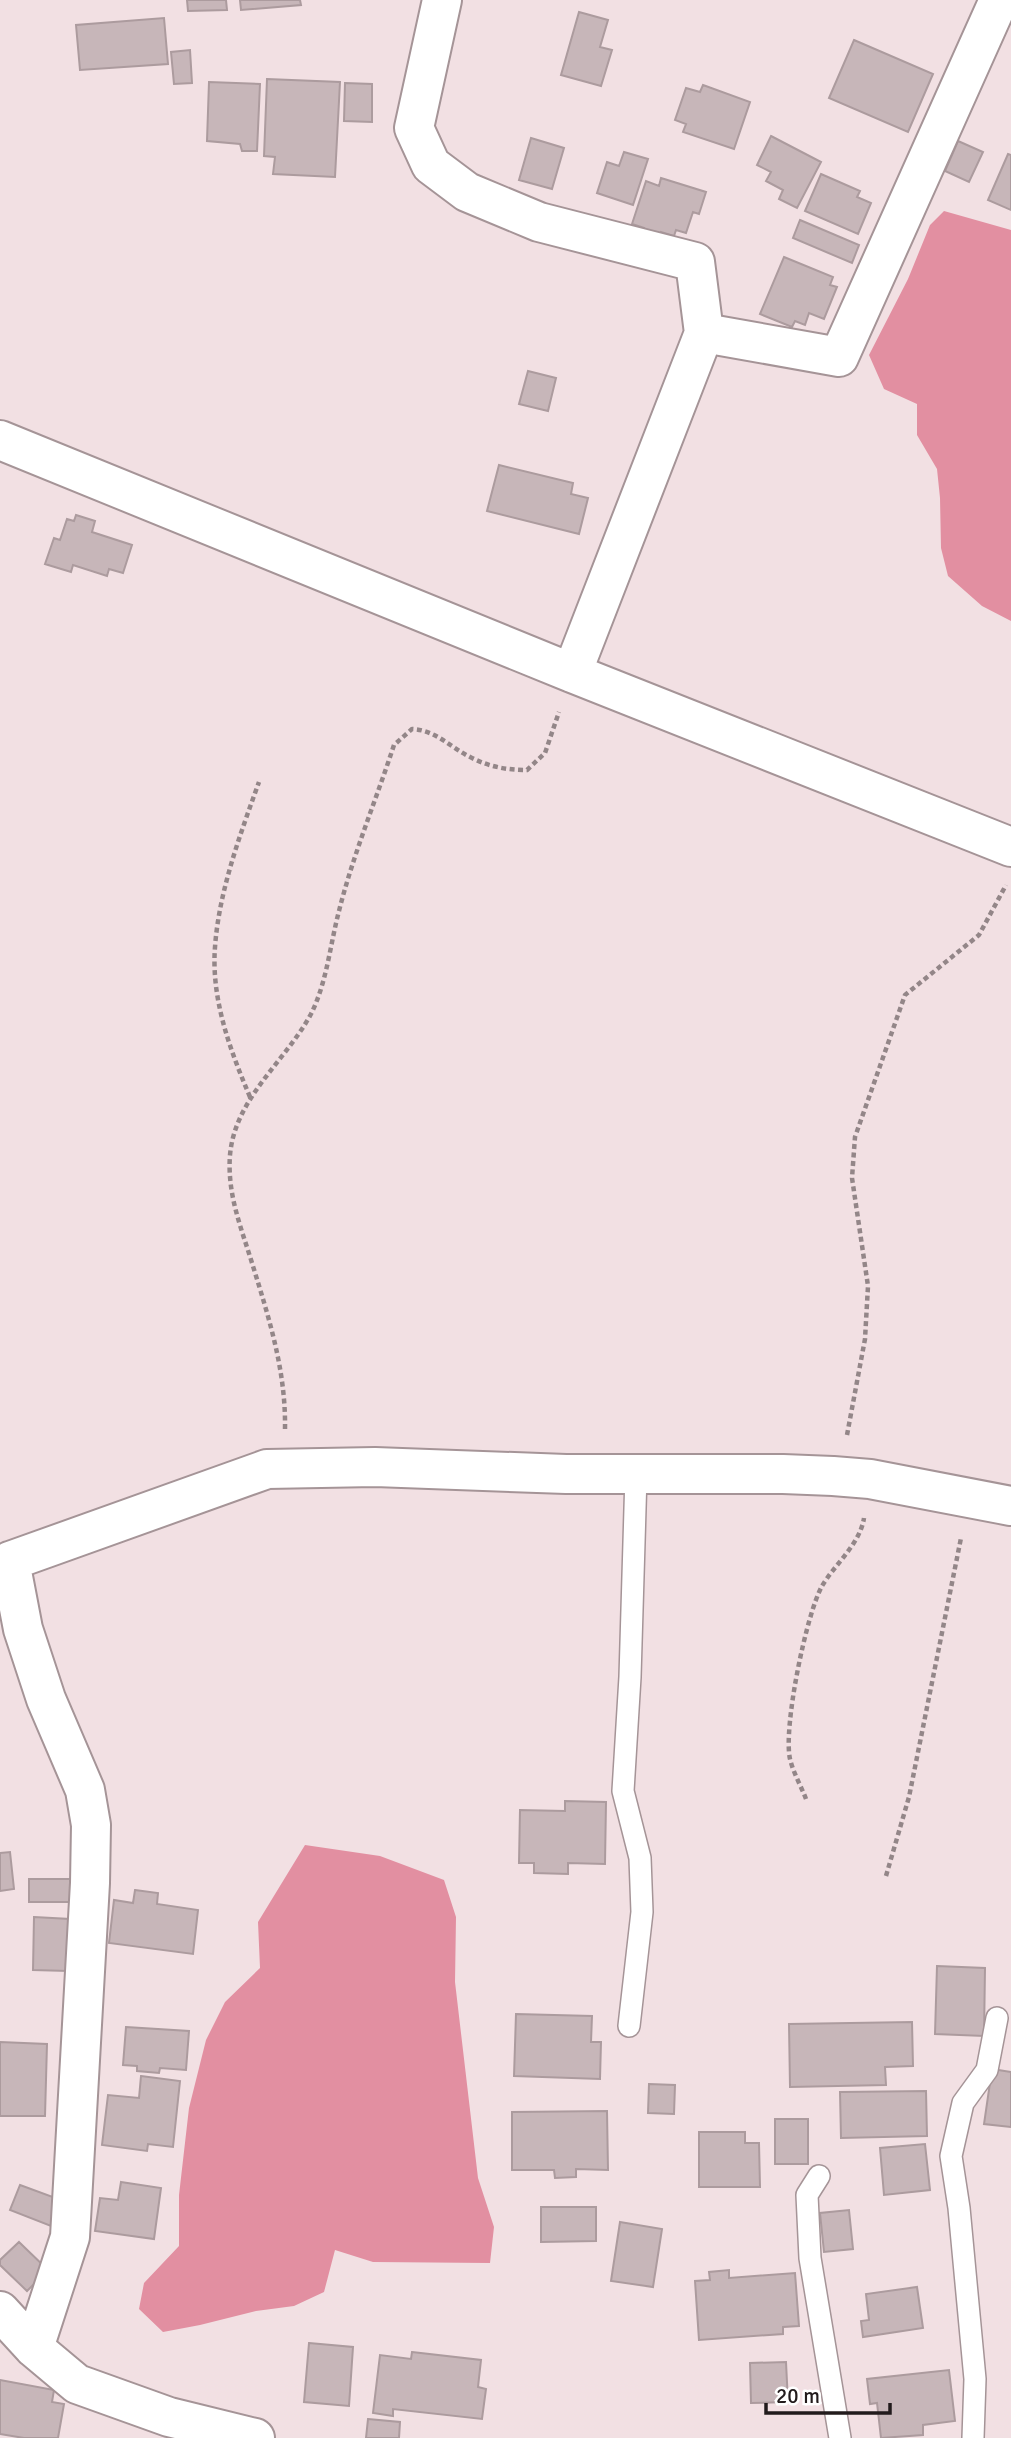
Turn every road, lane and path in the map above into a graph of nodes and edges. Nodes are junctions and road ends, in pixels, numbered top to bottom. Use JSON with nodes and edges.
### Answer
{"nodes":[{"id":1,"x":442,"y":0,"type":"edge"},
{"id":2,"x":999,"y":0,"type":"edge"},
{"id":3,"x":704,"y":333,"type":"junction"},
{"id":4,"x":0,"y":440,"type":"edge"},
{"id":5,"x":572,"y":673,"type":"junction"},
{"id":6,"x":259,"y":782,"type":"dead end"},
{"id":7,"x":1011,"y":847,"type":"edge"},
{"id":8,"x":1011,"y":874,"type":"edge"},
{"id":9,"x":250,"y":1097,"type":"junction"},
{"id":10,"x":283,"y":1469,"type":"junction"},
{"id":11,"x":636,"y":1475,"type":"junction"},
{"id":12,"x":832,"y":1476,"type":"junction"},
{"id":13,"x":870,"y":1479,"type":"junction"},
{"id":14,"x":969,"y":1497,"type":"junction"},
{"id":15,"x":1011,"y":1506,"type":"edge"},
{"id":16,"x":5,"y":1565,"type":"edge"},
{"id":17,"x":806,"y":1799,"type":"dead end"},
{"id":18,"x":886,"y":1876,"type":"dead end"},
{"id":19,"x":998,"y":2018,"type":"dead end"},
{"id":20,"x":629,"y":2026,"type":"dead end"},
{"id":21,"x":820,"y":2176,"type":"dead end"},
{"id":22,"x":0,"y":2311,"type":"edge"},
{"id":23,"x":34,"y":2348,"type":"junction"},
{"id":24,"x":255,"y":2438,"type":"edge"},
{"id":25,"x":840,"y":2438,"type":"edge"},
{"id":26,"x":973,"y":2438,"type":"edge"}],
"edges":[{"from":1,"to":3,"type":"street"},
{"from":2,"to":3,"type":"street"},
{"from":3,"to":5,"type":"street"},
{"from":4,"to":5,"type":"street"},
{"from":5,"to":7,"type":"street"},
{"from":5,"to":9,"type":"path"},
{"from":6,"to":9,"type":"path"},
{"from":8,"to":12,"type":"path"},
{"from":9,"to":10,"type":"path"},
{"from":10,"to":11,"type":"street"},
{"from":10,"to":16,"type":"street"},
{"from":11,"to":12,"type":"street"},
{"from":11,"to":20,"type":"lane"},
{"from":12,"to":13,"type":"street"},
{"from":13,"to":14,"type":"street"},
{"from":13,"to":17,"type":"path"},
{"from":14,"to":15,"type":"street"},
{"from":14,"to":18,"type":"path"},
{"from":16,"to":23,"type":"street"},
{"from":19,"to":26,"type":"lane"},
{"from":21,"to":25,"type":"lane"},
{"from":22,"to":23,"type":"street"},
{"from":23,"to":24,"type":"street"}]}
